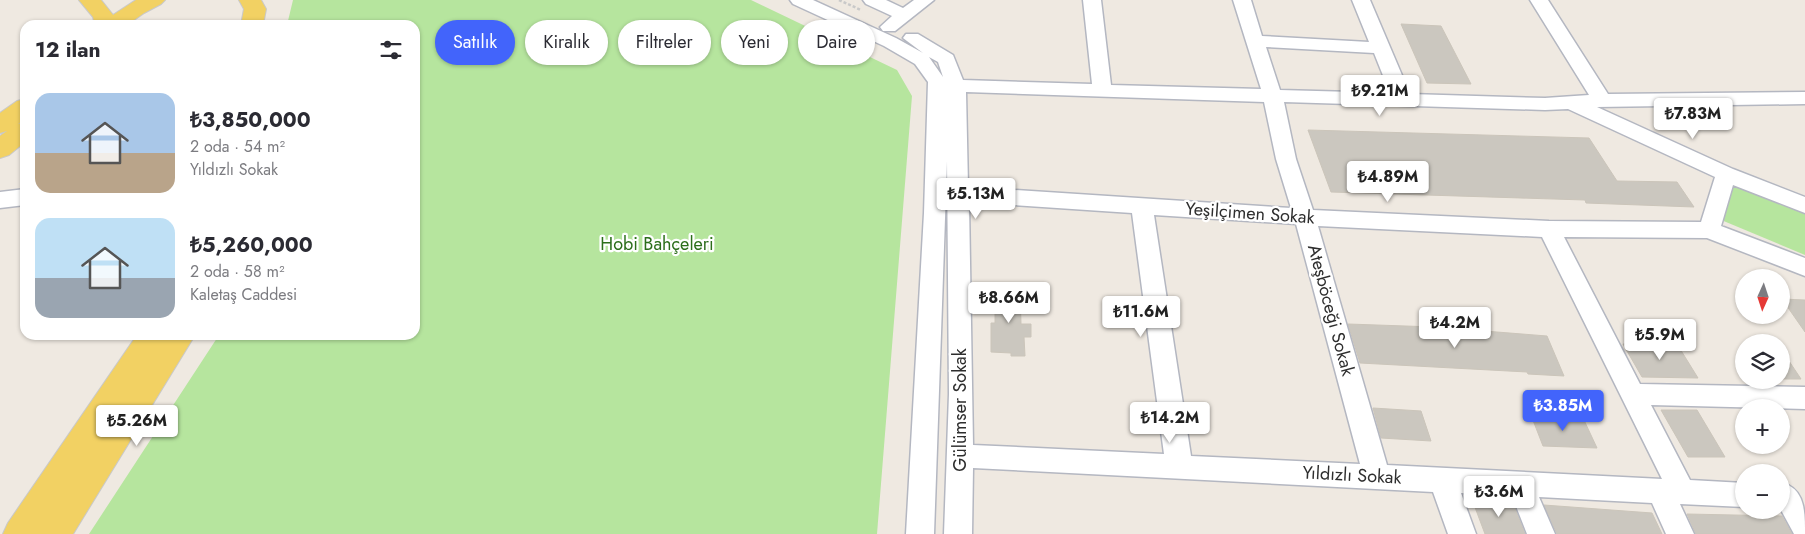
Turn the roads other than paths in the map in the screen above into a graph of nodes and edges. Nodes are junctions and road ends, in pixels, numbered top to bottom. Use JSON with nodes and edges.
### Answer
{"nodes":[{"id":1,"x":90,"y":0,"type":"edge"},
{"id":2,"x":154,"y":0,"type":"edge"},
{"id":3,"x":250,"y":0,"type":"edge"},
{"id":4,"x":799,"y":0,"type":"edge"},
{"id":5,"x":830,"y":0,"type":"edge"},
{"id":6,"x":872,"y":0,"type":"edge"},
{"id":7,"x":925,"y":0,"type":"edge"},
{"id":8,"x":1092,"y":0,"type":"edge"},
{"id":9,"x":1242,"y":0,"type":"edge"},
{"id":10,"x":1361,"y":0,"type":"edge"},
{"id":11,"x":1538,"y":0,"type":"edge"},
{"id":12,"x":104,"y":20,"type":"edge"},
{"id":13,"x":120,"y":20,"type":"edge"},
{"id":14,"x":253,"y":20,"type":"edge"},
{"id":15,"x":897,"y":21,"type":"junction"},
{"id":16,"x":1256,"y":41,"type":"junction"},
{"id":17,"x":1381,"y":48,"type":"junction"},
{"id":18,"x":956,"y":86,"type":"junction"},
{"id":19,"x":1102,"y":90,"type":"junction"},
{"id":20,"x":1273,"y":97,"type":"junction"},
{"id":21,"x":1805,"y":98,"type":"edge"},
{"id":22,"x":1403,"y":100,"type":"junction"},
{"id":23,"x":1602,"y":100,"type":"junction"},
{"id":24,"x":1570,"y":102,"type":"junction"},
{"id":25,"x":20,"y":110,"type":"edge"},
{"id":26,"x":0,"y":125,"type":"edge"},
{"id":27,"x":20,"y":134,"type":"edge"},
{"id":28,"x":0,"y":149,"type":"edge"},
{"id":29,"x":1726,"y":174,"type":"junction"},
{"id":30,"x":957,"y":194,"type":"junction"},
{"id":31,"x":20,"y":198,"type":"edge"},
{"id":32,"x":0,"y":200,"type":"edge"},
{"id":33,"x":1142,"y":206,"type":"junction"},
{"id":34,"x":1805,"y":206,"type":"edge"},
{"id":35,"x":1305,"y":217,"type":"junction"},
{"id":36,"x":1549,"y":229,"type":"junction"},
{"id":37,"x":1708,"y":230,"type":"junction"},
{"id":38,"x":1805,"y":267,"type":"edge"},
{"id":39,"x":150,"y":340,"type":"edge"},
{"id":40,"x":177,"y":340,"type":"edge"},
{"id":41,"x":1632,"y":394,"type":"junction"},
{"id":42,"x":1805,"y":398,"type":"edge"},
{"id":43,"x":960,"y":456,"type":"junction"},
{"id":44,"x":1179,"y":465,"type":"junction"},
{"id":45,"x":1377,"y":477,"type":"junction"},
{"id":46,"x":1443,"y":481,"type":"junction"},
{"id":47,"x":1521,"y":486,"type":"junction"},
{"id":48,"x":1672,"y":492,"type":"junction"},
{"id":49,"x":1735,"y":495,"type":"edge"},
{"id":50,"x":1791,"y":497,"type":"edge"},
{"id":51,"x":1805,"y":527,"type":"edge"},
{"id":52,"x":20,"y":534,"type":"edge"},
{"id":53,"x":54,"y":534,"type":"edge"},
{"id":54,"x":920,"y":534,"type":"edge"},
{"id":55,"x":958,"y":534,"type":"edge"},
{"id":56,"x":1462,"y":534,"type":"edge"},
{"id":57,"x":1541,"y":534,"type":"edge"},
{"id":58,"x":1680,"y":534,"type":"edge"}],
"edges":[{"from":1,"to":12,"type":"main road"},
{"from":2,"to":13,"type":"main road"},
{"from":3,"to":14,"type":"main road"},
{"from":4,"to":54,"type":"street"},
{"from":5,"to":15,"type":"street","name":"Gülümser Sokak"},
{"from":6,"to":15,"type":"street"},
{"from":7,"to":15,"type":"street"},
{"from":8,"to":19,"type":"street"},
{"from":9,"to":16,"type":"street","name":"Ateşböceği Sokak"},
{"from":10,"to":17,"type":"street"},
{"from":11,"to":23,"type":"street"},
{"from":15,"to":18,"type":"street","name":"Gülümser Sokak"},
{"from":16,"to":17,"type":"street"},
{"from":16,"to":20,"type":"street","name":"Ateşböceği Sokak"},
{"from":17,"to":22,"type":"street"},
{"from":18,"to":19,"type":"street"},
{"from":18,"to":30,"type":"street","name":"Gülümser Sokak"},
{"from":19,"to":20,"type":"street"},
{"from":20,"to":22,"type":"street"},
{"from":20,"to":35,"type":"street","name":"Ateşböceği Sokak"},
{"from":21,"to":23,"type":"street"},
{"from":22,"to":24,"type":"street"},
{"from":23,"to":24,"type":"street"},
{"from":24,"to":29,"type":"street"},
{"from":25,"to":26,"type":"main road"},
{"from":27,"to":28,"type":"main road"},
{"from":29,"to":34,"type":"street"},
{"from":29,"to":37,"type":"street"},
{"from":30,"to":33,"type":"street","name":"Yeşilçimen Sokak"},
{"from":30,"to":43,"type":"street","name":"Gülümser Sokak"},
{"from":31,"to":32,"type":"street"},
{"from":33,"to":35,"type":"street","name":"Yeşilçimen Sokak"},
{"from":33,"to":44,"type":"street"},
{"from":35,"to":36,"type":"street","name":"Yeşilçimen Sokak"},
{"from":35,"to":45,"type":"street","name":"Ateşböceği Sokak"},
{"from":36,"to":37,"type":"street","name":"Yeşilçimen Sokak"},
{"from":36,"to":41,"type":"street"},
{"from":37,"to":38,"type":"street","name":"Yeşilçimen Sokak"},
{"from":39,"to":52,"type":"main road"},
{"from":40,"to":53,"type":"main road"},
{"from":41,"to":42,"type":"street"},
{"from":41,"to":48,"type":"street"},
{"from":43,"to":44,"type":"street","name":"Yıldızlı Sokak"},
{"from":43,"to":55,"type":"street","name":"Gülümser Sokak"},
{"from":44,"to":45,"type":"street","name":"Yıldızlı Sokak"},
{"from":45,"to":46,"type":"street","name":"Yıldızlı Sokak"},
{"from":46,"to":47,"type":"street","name":"Yıldızlı Sokak"},
{"from":46,"to":56,"type":"street"},
{"from":47,"to":48,"type":"street","name":"Yıldızlı Sokak"},
{"from":47,"to":57,"type":"street"},
{"from":48,"to":49,"type":"street","name":"Yıldızlı Sokak"},
{"from":48,"to":58,"type":"street"},
{"from":50,"to":51,"type":"street"}]}
